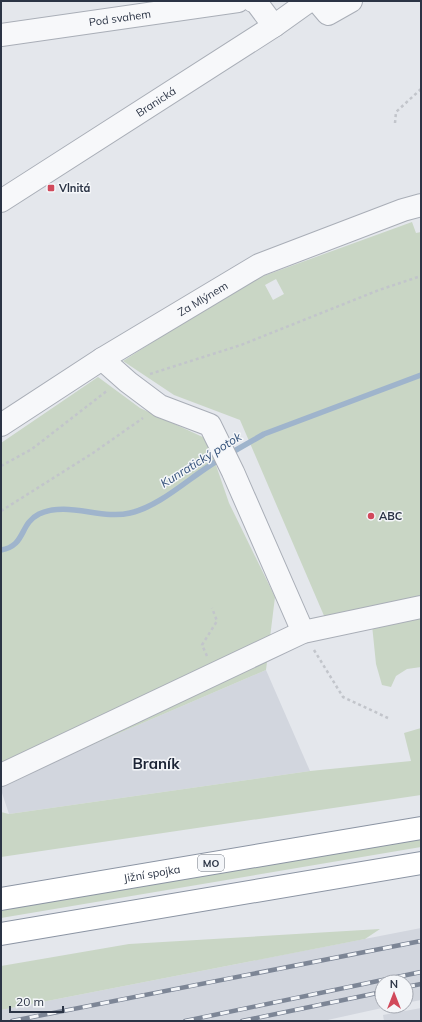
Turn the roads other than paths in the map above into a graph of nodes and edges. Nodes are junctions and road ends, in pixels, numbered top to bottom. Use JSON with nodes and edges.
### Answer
{"nodes":[{"id":1,"x":238,"y":1,"type":"edge"},
{"id":2,"x":253,"y":1,"type":"edge"},
{"id":3,"x":310,"y":1,"type":"edge"},
{"id":4,"x":317,"y":1,"type":"edge"},
{"id":5,"x":351,"y":1,"type":"edge"},
{"id":6,"x":274,"y":26,"type":"junction"},
{"id":7,"x":1,"y":35,"type":"edge"},
{"id":8,"x":1,"y":201,"type":"edge"},
{"id":9,"x":421,"y":205,"type":"edge"},
{"id":10,"x":102,"y":359,"type":"junction"},
{"id":11,"x":1,"y":425,"type":"edge"},
{"id":12,"x":421,"y":608,"type":"edge"},
{"id":13,"x":303,"y":632,"type":"junction"},
{"id":14,"x":1,"y":775,"type":"edge"},
{"id":15,"x":421,"y":828,"type":"edge"},
{"id":16,"x":421,"y":863,"type":"edge"},
{"id":17,"x":1,"y":898,"type":"edge"},
{"id":18,"x":1,"y":934,"type":"edge"}],
"edges":[{"from":1,"to":7,"type":"street","name":"Pod svahem"},
{"from":2,"to":6,"type":"street"},
{"from":3,"to":6,"type":"street","name":"Branická"},
{"from":4,"to":5,"type":"street"},
{"from":6,"to":8,"type":"street","name":"Branická"},
{"from":9,"to":10,"type":"street","name":"Za Mlýnem"},
{"from":10,"to":11,"type":"street","name":"Za Mlýnem"},
{"from":10,"to":13,"type":"street"},
{"from":12,"to":13,"type":"street"},
{"from":13,"to":14,"type":"street"},
{"from":15,"to":17,"type":"highway","name":"Jižní spojka","number":"MO"},
{"from":16,"to":18,"type":"highway"}]}
